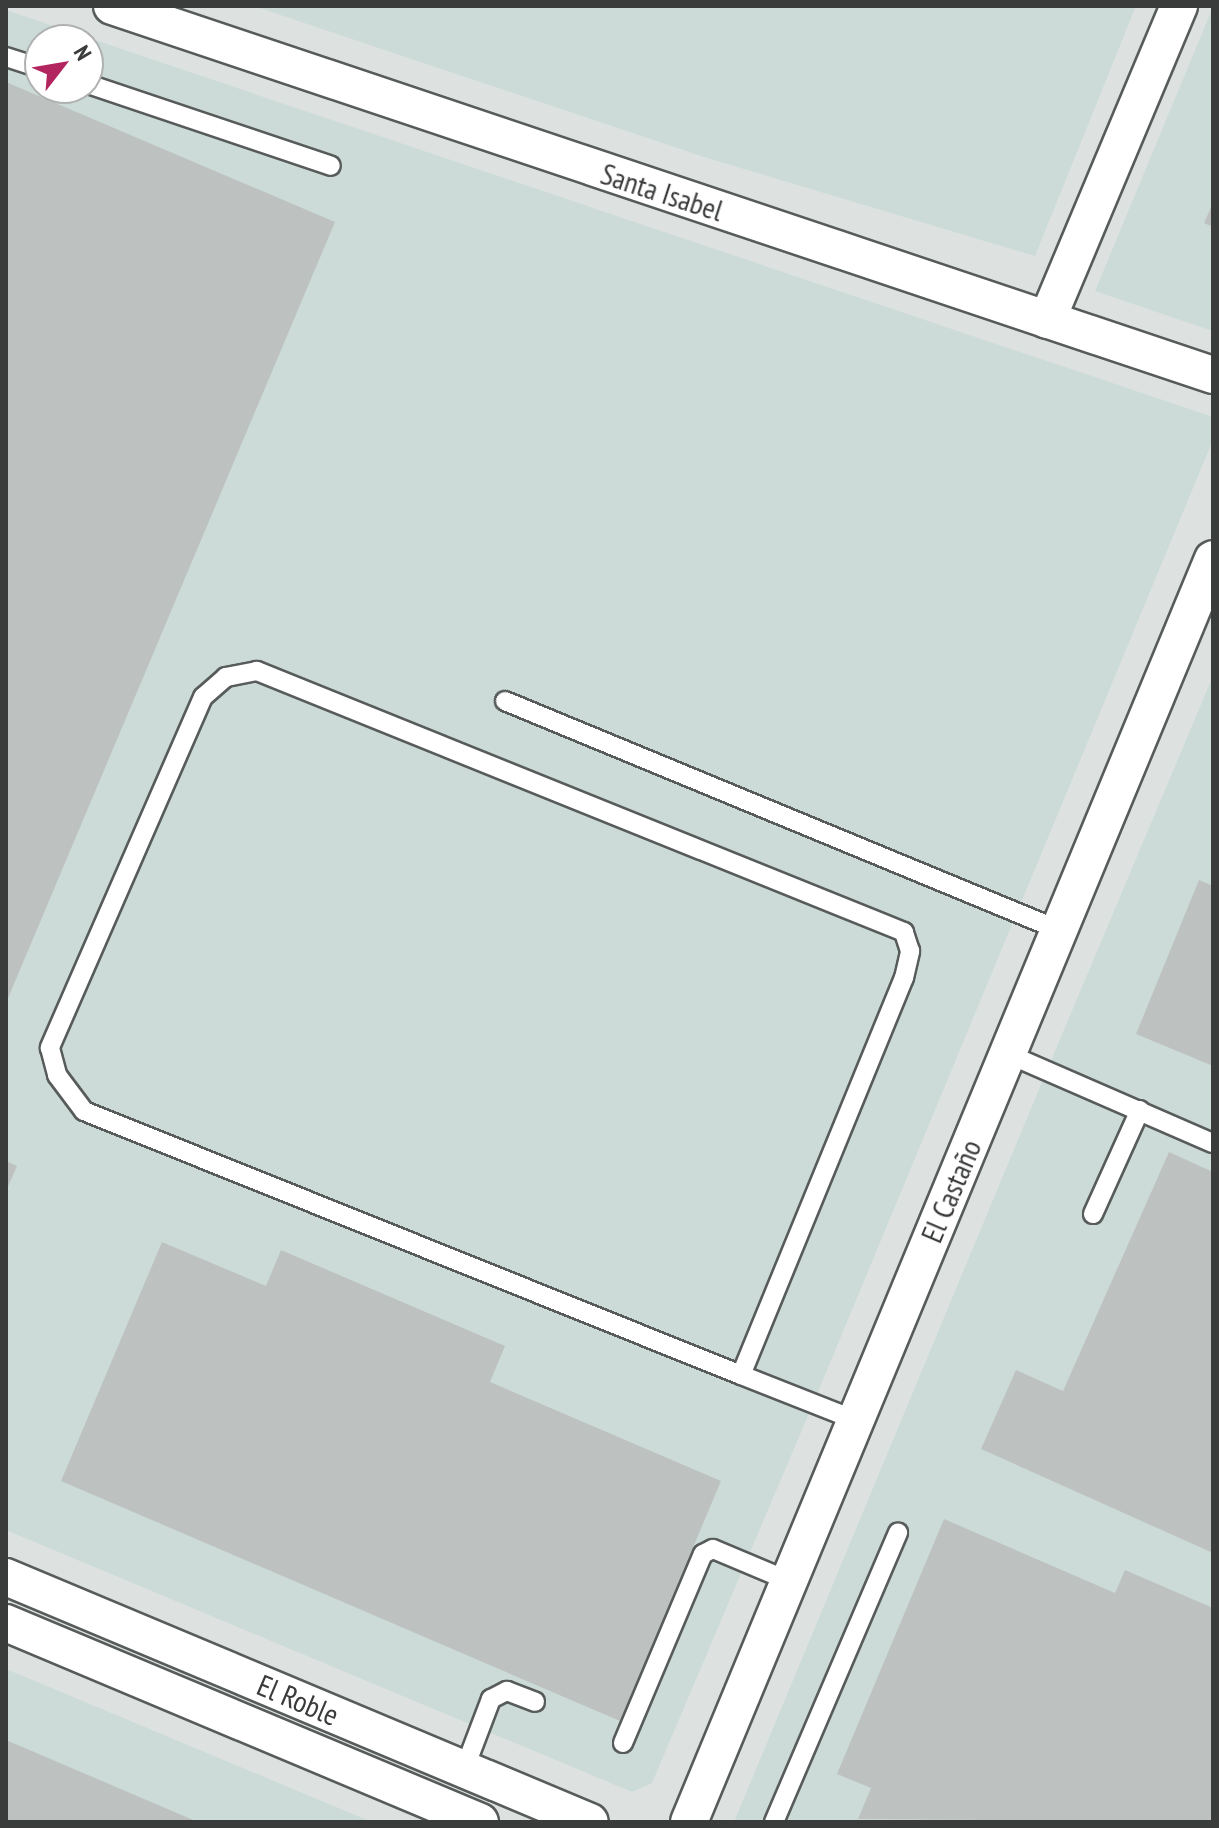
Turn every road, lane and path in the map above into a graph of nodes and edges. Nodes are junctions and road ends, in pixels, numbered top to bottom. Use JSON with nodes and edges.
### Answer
{"nodes":[{"id":1,"x":112,"y":6,"type":"edge"},
{"id":2,"x":1179,"y":6,"type":"edge"},
{"id":3,"x":104,"y":89,"type":"edge"},
{"id":4,"x":331,"y":166,"type":"dead end"},
{"id":5,"x":1047,"y":320,"type":"junction"},
{"id":6,"x":1213,"y":375,"type":"edge"},
{"id":7,"x":1213,"y":559,"type":"edge"},
{"id":8,"x":505,"y":701,"type":"dead end"},
{"id":9,"x":1059,"y":930,"type":"junction"},
{"id":10,"x":1008,"y":1054,"type":"junction"},
{"id":11,"x":1140,"y":1110,"type":"junction"},
{"id":12,"x":1213,"y":1143,"type":"edge"},
{"id":13,"x":1093,"y":1214,"type":"dead end"},
{"id":14,"x":741,"y":1375,"type":"junction"},
{"id":15,"x":855,"y":1420,"type":"junction"},
{"id":16,"x":898,"y":1532,"type":"dead end"},
{"id":17,"x":6,"y":1577,"type":"edge"},
{"id":18,"x":789,"y":1581,"type":"junction"},
{"id":19,"x":6,"y":1623,"type":"edge"},
{"id":20,"x":222,"y":1668,"type":"junction"},
{"id":21,"x":535,"y":1702,"type":"dead end"},
{"id":22,"x":205,"y":1708,"type":"junction"},
{"id":23,"x":623,"y":1743,"type":"dead end"},
{"id":24,"x":464,"y":1770,"type":"junction"},
{"id":25,"x":480,"y":1822,"type":"edge"},
{"id":26,"x":590,"y":1822,"type":"edge"},
{"id":27,"x":689,"y":1822,"type":"edge"},
{"id":28,"x":774,"y":1822,"type":"edge"}],
"edges":[{"from":1,"to":5,"type":"street","name":"Santa Isabel"},
{"from":2,"to":5,"type":"street"},
{"from":3,"to":4,"type":"lane"},
{"from":5,"to":6,"type":"street","name":"Santa Isabel"},
{"from":7,"to":9,"type":"street","name":"El Castaño"},
{"from":8,"to":9,"type":"lane"},
{"from":9,"to":10,"type":"street","name":"El Castaño"},
{"from":10,"to":11,"type":"lane"},
{"from":10,"to":15,"type":"street","name":"El Castaño"},
{"from":11,"to":12,"type":"lane"},
{"from":11,"to":13,"type":"lane"},
{"from":14,"to":14,"type":"lane"},
{"from":14,"to":15,"type":"lane"},
{"from":15,"to":18,"type":"street","name":"El Castaño"},
{"from":16,"to":28,"type":"lane"},
{"from":17,"to":20,"type":"street","name":"El Roble"},
{"from":18,"to":23,"type":"lane"},
{"from":18,"to":27,"type":"street","name":"El Castaño"},
{"from":19,"to":22,"type":"street","name":"El Roble"},
{"from":20,"to":22,"type":"street"},
{"from":20,"to":24,"type":"street","name":"El Roble"},
{"from":21,"to":24,"type":"lane"},
{"from":22,"to":25,"type":"street","name":"El Roble"},
{"from":24,"to":26,"type":"street","name":"El Roble"}]}
